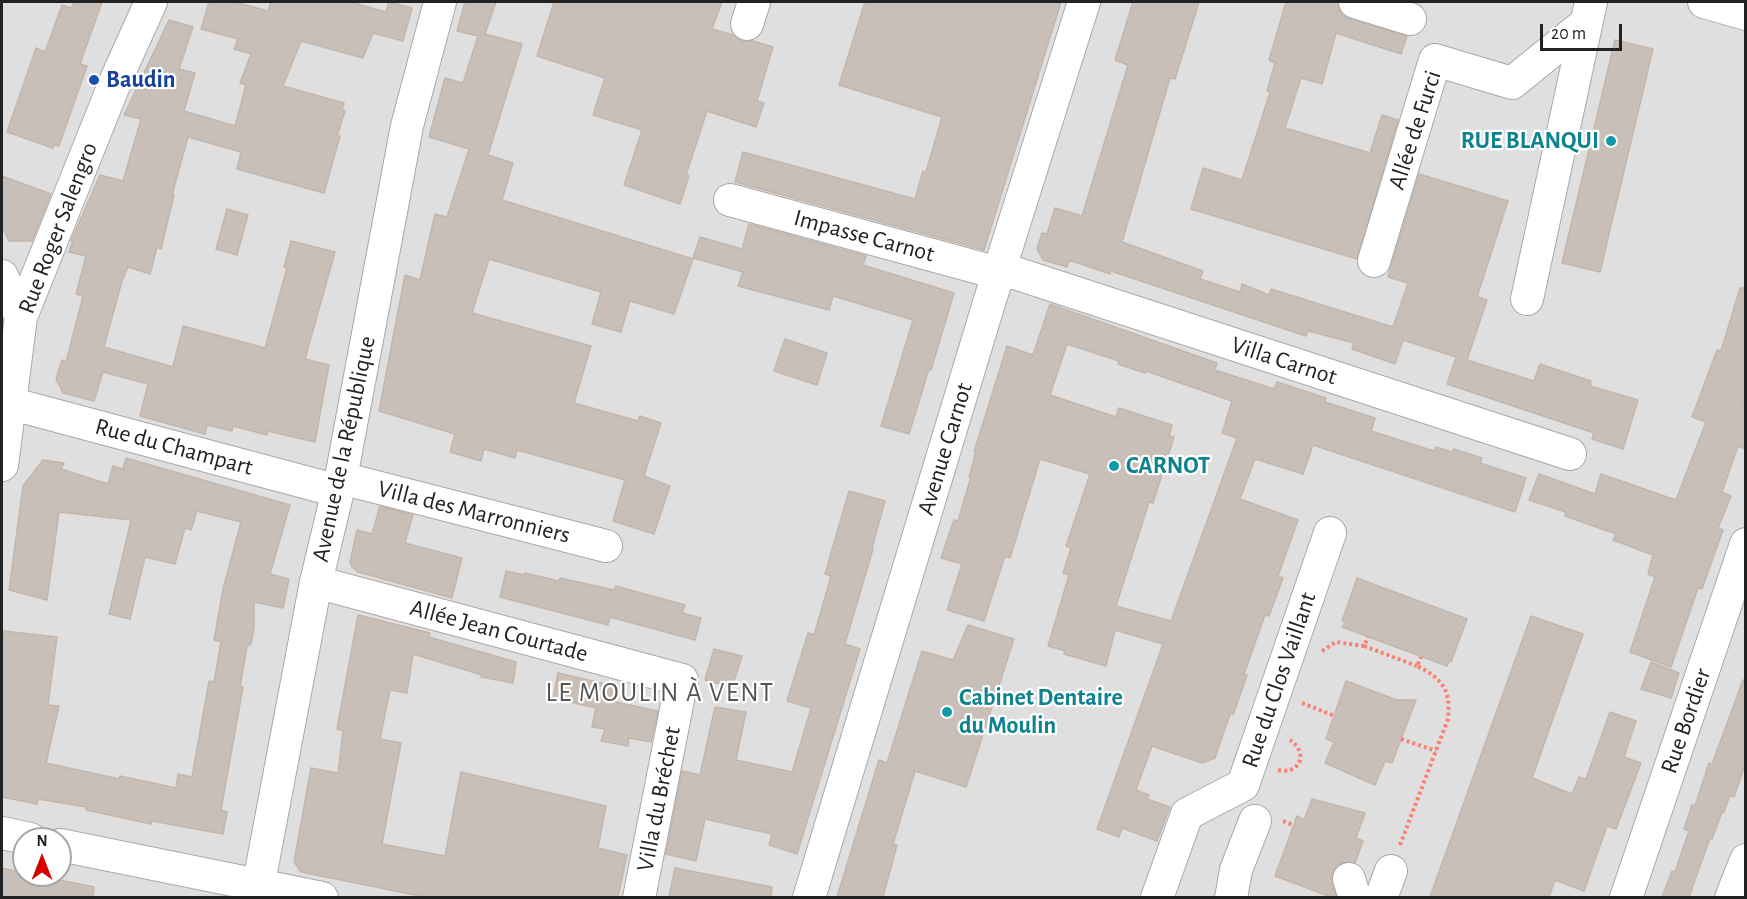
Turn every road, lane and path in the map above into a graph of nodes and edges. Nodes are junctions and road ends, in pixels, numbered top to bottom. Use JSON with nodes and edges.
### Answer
{"nodes":[{"id":1,"x":151,"y":2,"type":"edge"},
{"id":2,"x":440,"y":2,"type":"edge"},
{"id":3,"x":1084,"y":2,"type":"edge"},
{"id":4,"x":1355,"y":2,"type":"edge"},
{"id":5,"x":1704,"y":2,"type":"edge"},
{"id":6,"x":1588,"y":13,"type":"edge"},
{"id":7,"x":1746,"y":14,"type":"edge"},
{"id":8,"x":1410,"y":19,"type":"dead end"},
{"id":9,"x":730,"y":200,"type":"dead end"},
{"id":10,"x":1374,"y":261,"type":"dead end"},
{"id":11,"x":998,"y":273,"type":"junction"},
{"id":12,"x":2,"y":276,"type":"edge"},
{"id":13,"x":1527,"y":299,"type":"dead end"},
{"id":14,"x":11,"y":315,"type":"edge"},
{"id":15,"x":9,"y":403,"type":"junction"},
{"id":16,"x":1570,"y":454,"type":"dead end"},
{"id":17,"x":2,"y":465,"type":"edge"},
{"id":18,"x":339,"y":484,"type":"junction"},
{"id":19,"x":1330,"y":533,"type":"dead end"},
{"id":20,"x":1746,"y":544,"type":"edge"},
{"id":21,"x":606,"y":546,"type":"dead end"},
{"id":22,"x":316,"y":582,"type":"junction"},
{"id":23,"x":1364,"y":646,"type":"dead end"},
{"id":24,"x":1421,"y":657,"type":"dead end"},
{"id":25,"x":1418,"y":666,"type":"junction"},
{"id":26,"x":680,"y":690,"type":"joint"},
{"id":27,"x":1298,"y":702,"type":"dead end"},
{"id":28,"x":1335,"y":716,"type":"dead end"},
{"id":29,"x":1285,"y":738,"type":"dead end"},
{"id":30,"x":1401,"y":739,"type":"dead end"},
{"id":31,"x":1436,"y":751,"type":"junction"},
{"id":32,"x":1274,"y":769,"type":"dead end"},
{"id":33,"x":1255,"y":821,"type":"dead end"},
{"id":34,"x":72,"y":848,"type":"edge"},
{"id":35,"x":1746,"y":860,"type":"edge"},
{"id":36,"x":1386,"y":884,"type":"edge"},
{"id":37,"x":257,"y":891,"type":"edge"},
{"id":38,"x":322,"y":897,"type":"edge"},
{"id":39,"x":639,"y":897,"type":"edge"},
{"id":40,"x":810,"y":897,"type":"edge"},
{"id":41,"x":1157,"y":897,"type":"edge"},
{"id":42,"x":1231,"y":897,"type":"edge"},
{"id":43,"x":1626,"y":897,"type":"edge"},
{"id":44,"x":1731,"y":897,"type":"edge"}],
"edges":[{"from":1,"to":14,"type":"street","name":"Rue Roger Salengro"},
{"from":2,"to":18,"type":"street","name":"Avenue de la République"},
{"from":3,"to":11,"type":"street","name":"Avenue Carnot"},
{"from":4,"to":8,"type":"street"},
{"from":5,"to":7,"type":"street"},
{"from":6,"to":10,"type":"street","name":"Allée de Furci"},
{"from":6,"to":13,"type":"street","name":"Allée de Furci"},
{"from":9,"to":11,"type":"street","name":"Impasse Carnot"},
{"from":11,"to":16,"type":"street","name":"Villa Carnot"},
{"from":11,"to":40,"type":"street","name":"Avenue Carnot"},
{"from":12,"to":14,"type":"street"},
{"from":14,"to":15,"type":"street","name":"Rue Roger Salengro"},
{"from":15,"to":17,"type":"street","name":"Rue Roger Salengro"},
{"from":15,"to":18,"type":"street","name":"Rue du Champart"},
{"from":18,"to":21,"type":"street","name":"Villa des Marronniers"},
{"from":18,"to":22,"type":"street","name":"Avenue de la République"},
{"from":19,"to":41,"type":"street","name":"Rue du Clos Vaillant"},
{"from":20,"to":43,"type":"street","name":"Rue Bordier"},
{"from":22,"to":26,"type":"street","name":"Allée Jean Courtade"},
{"from":22,"to":37,"type":"street","name":"Avenue de la République"},
{"from":23,"to":25,"type":"path"},
{"from":24,"to":25,"type":"path"},
{"from":25,"to":31,"type":"path"},
{"from":26,"to":39,"type":"street","name":"Villa du Bréchet"},
{"from":27,"to":28,"type":"path"},
{"from":29,"to":32,"type":"path"},
{"from":30,"to":31,"type":"path"},
{"from":31,"to":36,"type":"path"},
{"from":33,"to":42,"type":"street"},
{"from":34,"to":37,"type":"street"},
{"from":35,"to":44,"type":"street"},
{"from":37,"to":38,"type":"street"}]}
